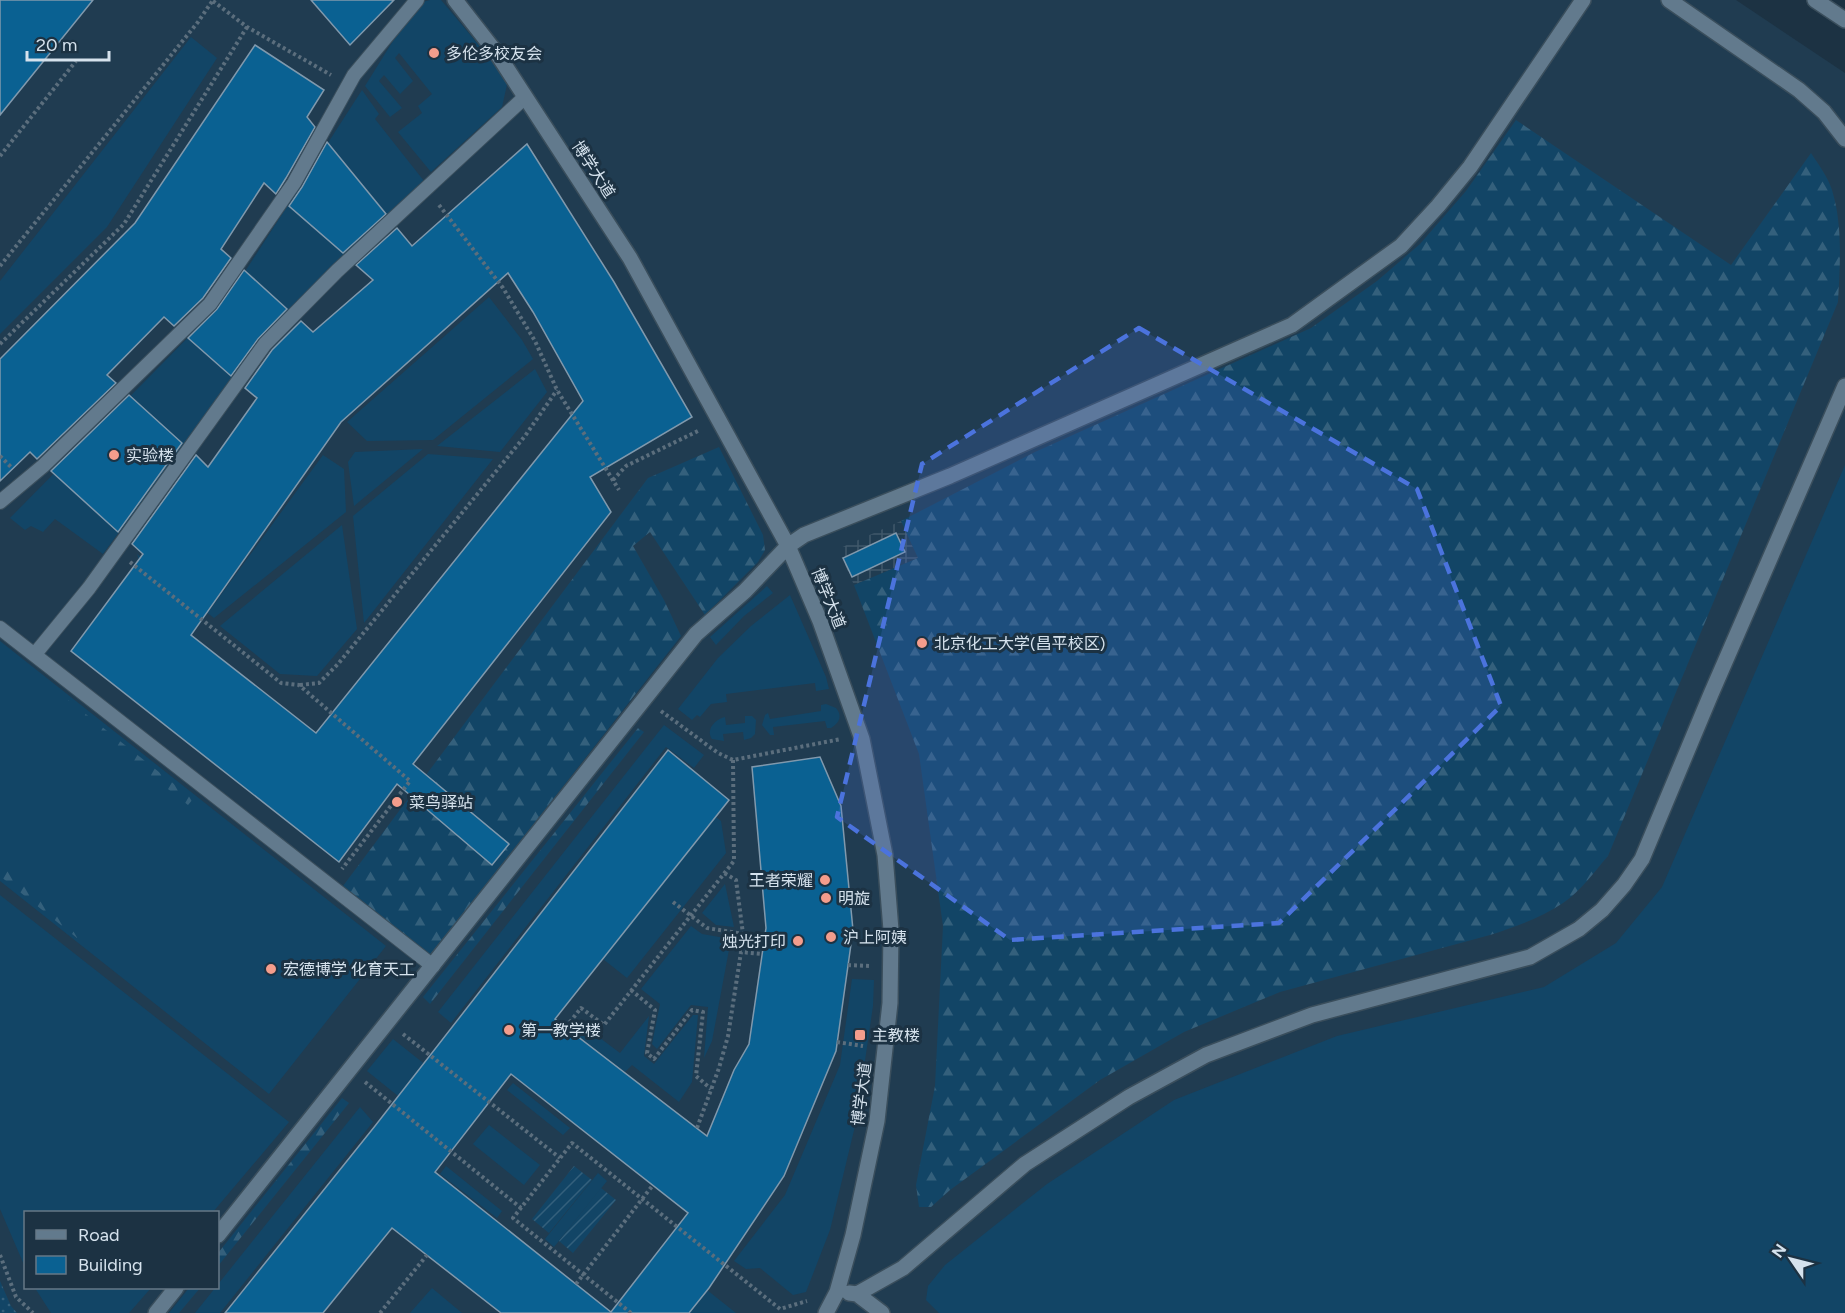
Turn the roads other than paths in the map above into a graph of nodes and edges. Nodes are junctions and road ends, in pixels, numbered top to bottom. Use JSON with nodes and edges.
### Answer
{"nodes":[{"id":1,"x":417,"y":0,"type":"edge"},
{"id":2,"x":455,"y":0,"type":"edge"},
{"id":3,"x":1583,"y":0,"type":"edge"},
{"id":4,"x":1669,"y":0,"type":"edge"},
{"id":5,"x":1815,"y":0,"type":"edge"},
{"id":6,"x":1845,"y":20,"type":"edge"},
{"id":7,"x":525,"y":97,"type":"junction"},
{"id":8,"x":1845,"y":140,"type":"edge"},
{"id":9,"x":1845,"y":386,"type":"edge"},
{"id":10,"x":0,"y":502,"type":"edge"},
{"id":11,"x":788,"y":546,"type":"junction"},
{"id":12,"x":0,"y":628,"type":"edge"},
{"id":13,"x":35,"y":654,"type":"junction"},
{"id":14,"x":433,"y":966,"type":"junction"},
{"id":15,"x":219,"y":1234,"type":"edge"},
{"id":16,"x":174,"y":1289,"type":"edge"},
{"id":17,"x":837,"y":1292,"type":"junction"},
{"id":18,"x":857,"y":1294,"type":"junction"},
{"id":19,"x":156,"y":1313,"type":"edge"},
{"id":20,"x":826,"y":1313,"type":"edge"},
{"id":21,"x":882,"y":1313,"type":"edge"}],
"edges":[{"from":1,"to":10,"type":"lane"},
{"from":2,"to":7,"type":"street","name":"博学大道"},
{"from":3,"to":11,"type":"street"},
{"from":4,"to":8,"type":"street"},
{"from":5,"to":6,"type":"street"},
{"from":7,"to":11,"type":"street","name":"博学大道"},
{"from":7,"to":13,"type":"lane"},
{"from":9,"to":18,"type":"street"},
{"from":11,"to":14,"type":"street"},
{"from":11,"to":17,"type":"street","name":"博学大道"},
{"from":12,"to":13,"type":"lane"},
{"from":13,"to":14,"type":"lane"},
{"from":14,"to":15,"type":"street"},
{"from":16,"to":19,"type":"street"},
{"from":17,"to":18,"type":"street"},
{"from":17,"to":20,"type":"street","name":"博学大道"},
{"from":18,"to":21,"type":"street"}]}
